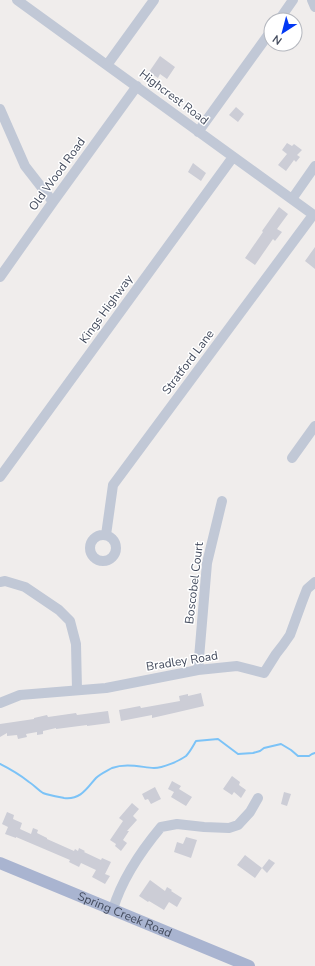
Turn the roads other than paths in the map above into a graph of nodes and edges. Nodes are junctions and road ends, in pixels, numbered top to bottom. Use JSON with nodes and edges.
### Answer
{"nodes":[{"id":1,"x":17,"y":0,"type":"edge"},
{"id":2,"x":154,"y":0,"type":"edge"},
{"id":3,"x":293,"y":0,"type":"edge"},
{"id":4,"x":312,"y":0,"type":"edge"},
{"id":5,"x":315,"y":7,"type":"edge"},
{"id":6,"x":285,"y":12,"type":"edge"},
{"id":7,"x":263,"y":42,"type":"edge"},
{"id":8,"x":107,"y":65,"type":"junction"},
{"id":9,"x":137,"y":86,"type":"junction"},
{"id":10,"x":0,"y":109,"type":"edge"},
{"id":11,"x":198,"y":132,"type":"junction"},
{"id":12,"x":233,"y":157,"type":"junction"},
{"id":13,"x":315,"y":166,"type":"edge"},
{"id":14,"x":292,"y":199,"type":"junction"},
{"id":15,"x":53,"y":202,"type":"junction"},
{"id":16,"x":314,"y":215,"type":"edge"},
{"id":17,"x":0,"y":277,"type":"edge"},
{"id":18,"x":315,"y":426,"type":"edge"},
{"id":19,"x":292,"y":458,"type":"dead end"},
{"id":20,"x":0,"y":477,"type":"edge"},
{"id":21,"x":222,"y":501,"type":"dead end"},
{"id":22,"x":106,"y":535,"type":"dead end"},
{"id":23,"x":0,"y":582,"type":"edge"},
{"id":24,"x":315,"y":582,"type":"edge"},
{"id":25,"x":198,"y":670,"type":"junction"},
{"id":26,"x":77,"y":690,"type":"junction"},
{"id":27,"x":0,"y":703,"type":"edge"},
{"id":28,"x":258,"y":798,"type":"dead end"},
{"id":29,"x":0,"y":863,"type":"edge"},
{"id":30,"x":113,"y":909,"type":"junction"},
{"id":31,"x":249,"y":966,"type":"edge"}],
"edges":[{"from":1,"to":8,"type":"street","name":"Highcrest Road"},
{"from":2,"to":8,"type":"street"},
{"from":3,"to":6,"type":"street"},
{"from":4,"to":5,"type":"street"},
{"from":7,"to":11,"type":"street"},
{"from":8,"to":9,"type":"street","name":"Highcrest Road"},
{"from":9,"to":11,"type":"street","name":"Highcrest Road"},
{"from":9,"to":15,"type":"street","name":"Old Wood Road"},
{"from":10,"to":15,"type":"street"},
{"from":11,"to":12,"type":"street","name":"Highcrest Road"},
{"from":12,"to":14,"type":"street","name":"Highcrest Road"},
{"from":12,"to":20,"type":"street","name":"Kings Highway"},
{"from":13,"to":14,"type":"street"},
{"from":14,"to":16,"type":"street","name":"Highcrest Road"},
{"from":15,"to":17,"type":"street","name":"Old Wood Road"},
{"from":16,"to":22,"type":"street","name":"Stratford Lane"},
{"from":18,"to":19,"type":"street"},
{"from":21,"to":25,"type":"street","name":"Boscobel Court"},
{"from":23,"to":26,"type":"street"},
{"from":24,"to":25,"type":"street","name":"Bradley Road"},
{"from":25,"to":26,"type":"street","name":"Bradley Road"},
{"from":26,"to":27,"type":"street","name":"Bradley Road"},
{"from":28,"to":30,"type":"street"},
{"from":29,"to":30,"type":"main road","name":"Spring Creek Road"},
{"from":30,"to":31,"type":"main road","name":"Spring Creek Road"}]}
